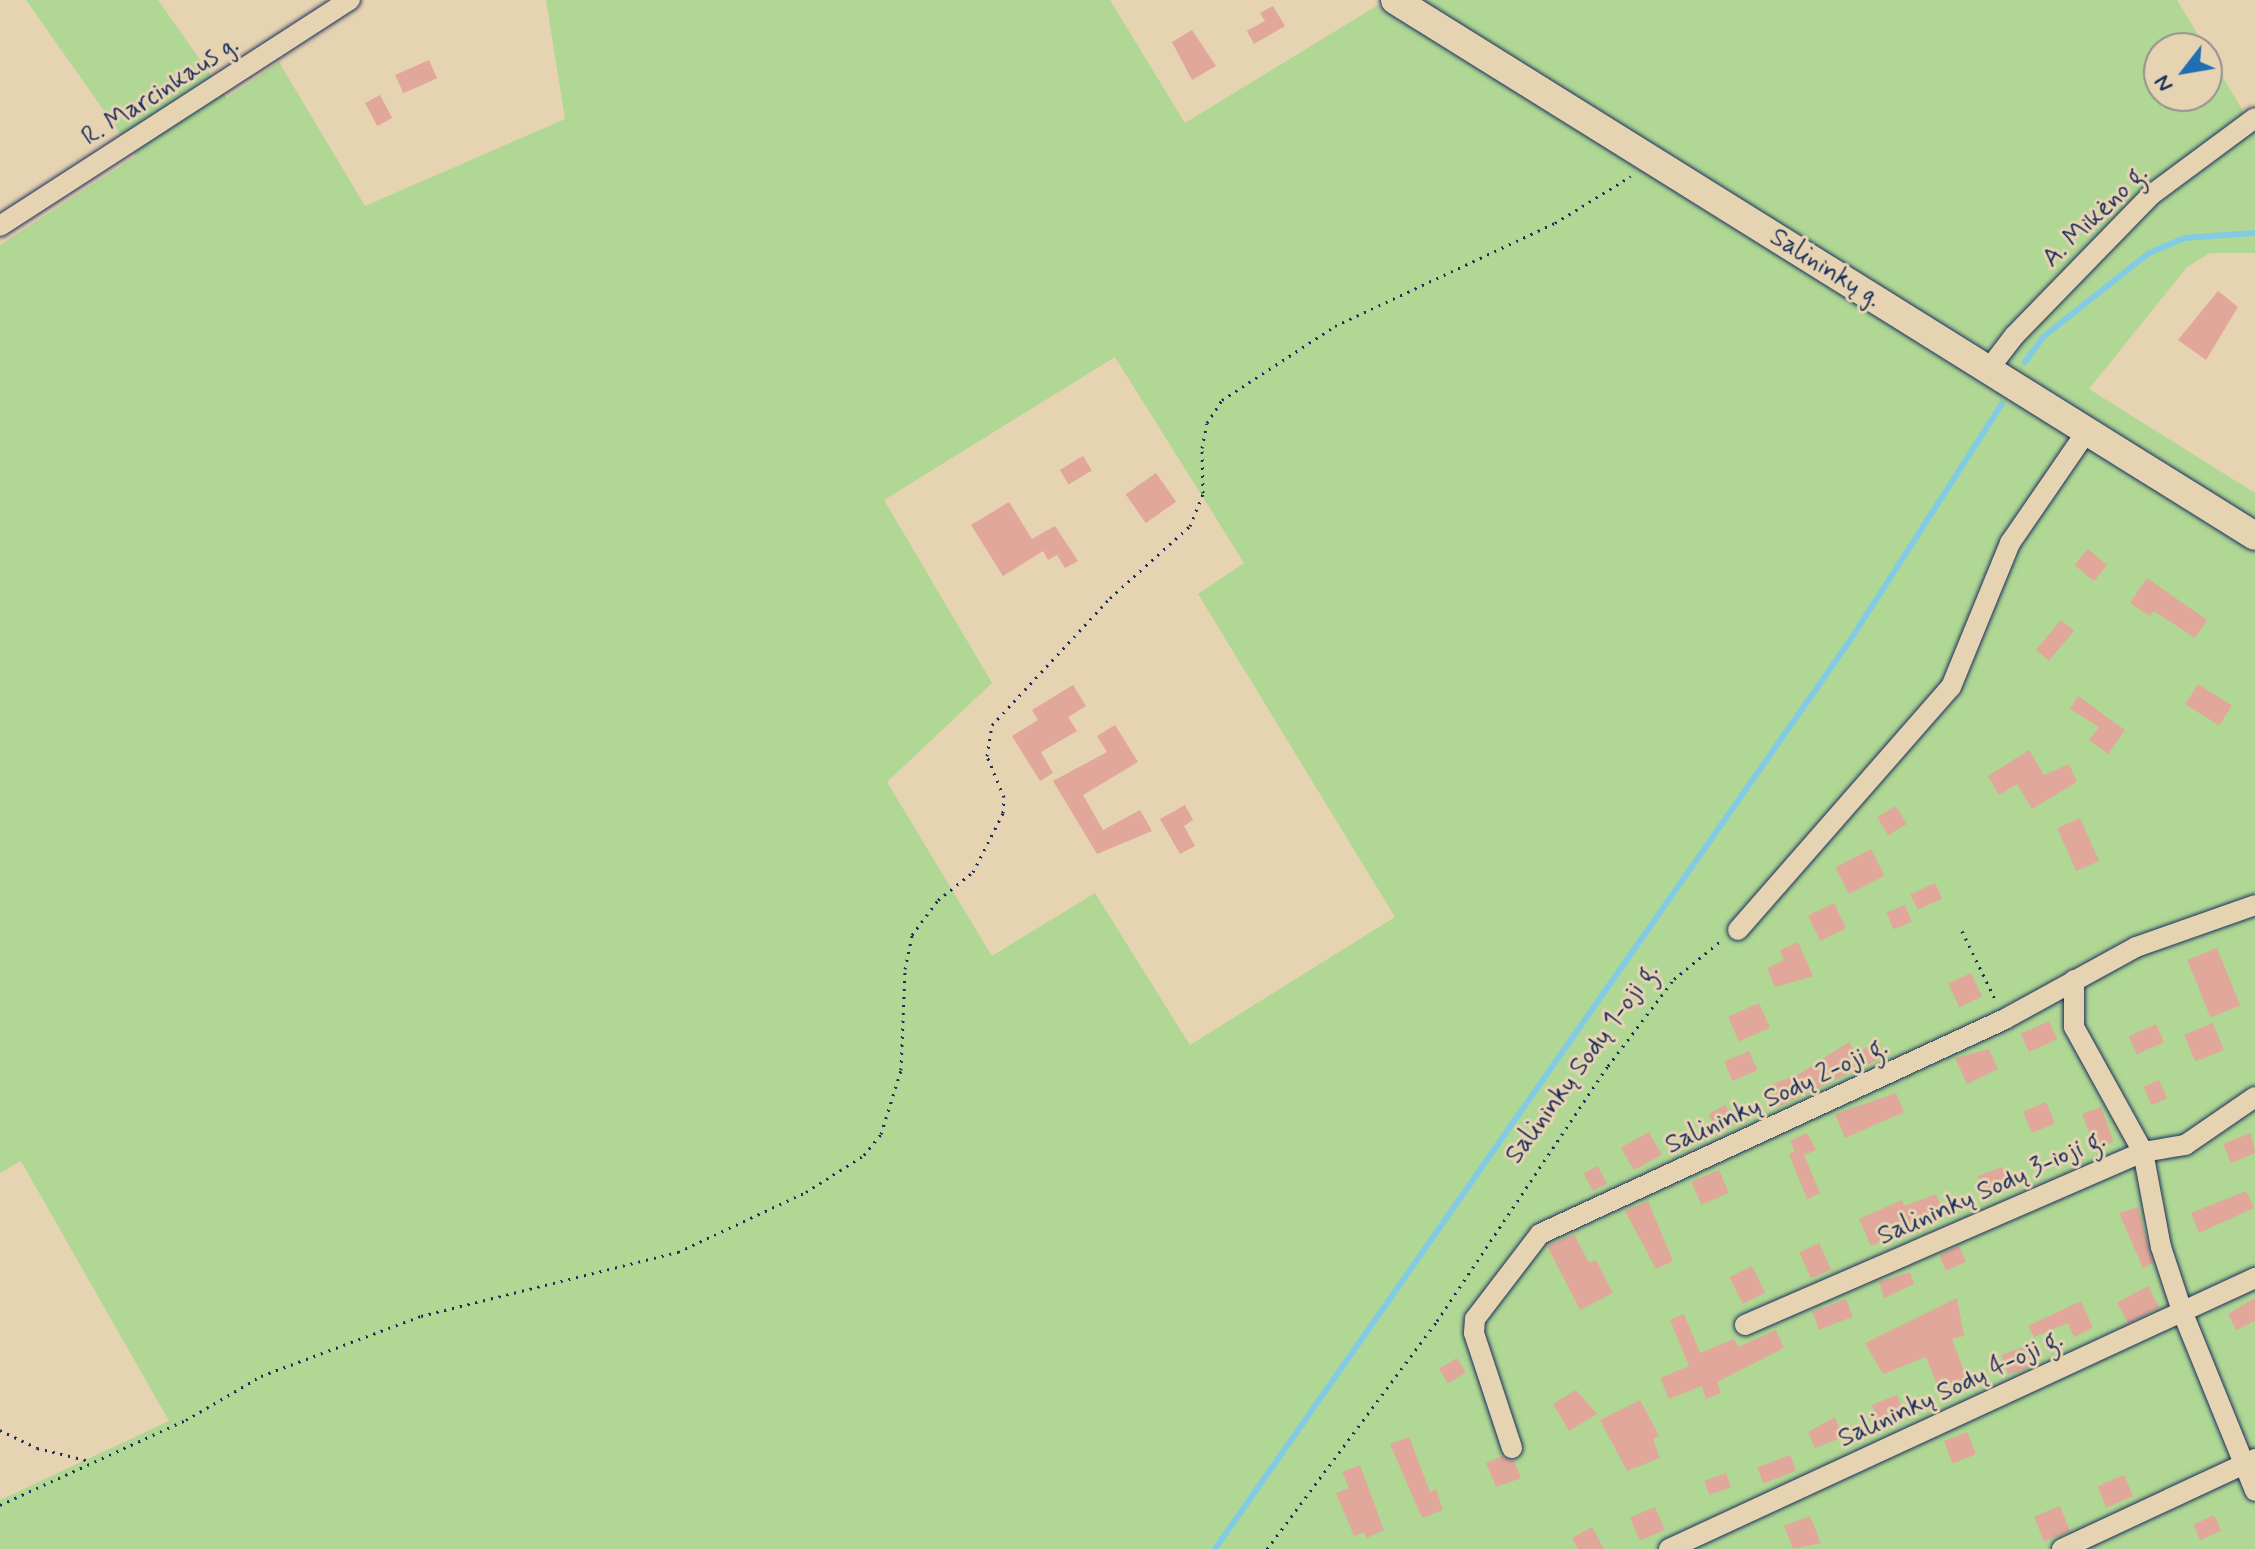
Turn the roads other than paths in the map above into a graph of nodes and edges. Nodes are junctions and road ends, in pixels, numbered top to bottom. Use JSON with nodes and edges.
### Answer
{"nodes":[{"id":1,"x":350,"y":0,"type":"edge"},
{"id":2,"x":1395,"y":0,"type":"edge"},
{"id":3,"x":2255,"y":118,"type":"edge"},
{"id":4,"x":0,"y":226,"type":"edge"},
{"id":5,"x":1988,"y":370,"type":"junction"},
{"id":6,"x":2087,"y":431,"type":"junction"},
{"id":7,"x":2255,"y":536,"type":"edge"},
{"id":8,"x":2255,"y":905,"type":"edge"},
{"id":9,"x":1738,"y":930,"type":"road end"},
{"id":10,"x":2074,"y":980,"type":"junction"},
{"id":11,"x":2255,"y":1097,"type":"edge"},
{"id":12,"x":2143,"y":1152,"type":"junction"},
{"id":13,"x":2255,"y":1278,"type":"edge"},
{"id":14,"x":2182,"y":1311,"type":"junction"},
{"id":15,"x":1745,"y":1325,"type":"dead end"},
{"id":16,"x":1512,"y":1448,"type":"dead end"},
{"id":17,"x":2249,"y":1462,"type":"edge"},
{"id":18,"x":2255,"y":1491,"type":"edge"},
{"id":19,"x":1669,"y":1549,"type":"edge"},
{"id":20,"x":2062,"y":1549,"type":"edge"}],
"edges":[{"from":1,"to":4,"type":"street","name":"R. Marcinkaus g."},
{"from":2,"to":5,"type":"main road","name":"Salininkų g."},
{"from":3,"to":5,"type":"street","name":"A. Mikėno g."},
{"from":5,"to":6,"type":"main road","name":"Salininkų g."},
{"from":6,"to":7,"type":"main road","name":"Salininkų g."},
{"from":6,"to":9,"type":"street"},
{"from":8,"to":10,"type":"street","name":"Salininkų Sodų 2-oji g."},
{"from":10,"to":12,"type":"street"},
{"from":10,"to":16,"type":"street","name":"Salininkų Sodų 2-oji g."},
{"from":11,"to":12,"type":"street","name":"Salininkų Sodų 3-ioji g."},
{"from":12,"to":14,"type":"street"},
{"from":12,"to":15,"type":"street","name":"Salininkų Sodų 3-ioji g."},
{"from":13,"to":14,"type":"street","name":"Salininkų Sodų 4-oji g."},
{"from":14,"to":17,"type":"street"},
{"from":14,"to":19,"type":"street","name":"Salininkų Sodų 4-oji g."},
{"from":17,"to":18,"type":"street"},
{"from":17,"to":20,"type":"street"}]}
